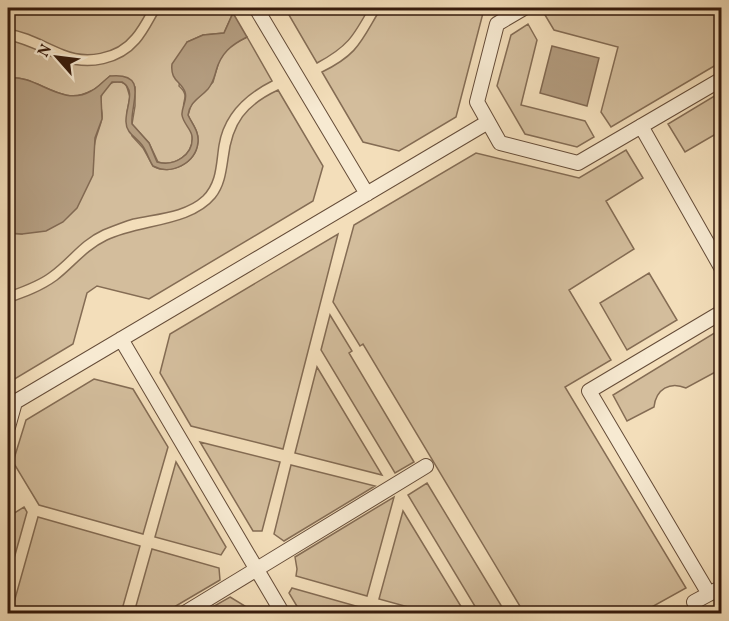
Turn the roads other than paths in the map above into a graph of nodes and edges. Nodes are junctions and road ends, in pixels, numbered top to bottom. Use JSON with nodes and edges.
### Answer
{"nodes":[{"id":1,"x":256,"y":8,"type":"edge"},
{"id":2,"x":524,"y":8,"type":"edge"},
{"id":3,"x":722,"y":79,"type":"edge"},
{"id":4,"x":488,"y":122,"type":"junction"},
{"id":5,"x":641,"y":126,"type":"junction"},
{"id":6,"x":367,"y":194,"type":"junction"},
{"id":7,"x":722,"y":269,"type":"edge"},
{"id":8,"x":722,"y":312,"type":"edge"},
{"id":9,"x":121,"y":339,"type":"junction"},
{"id":10,"x":11,"y":401,"type":"edge"},
{"id":11,"x":8,"y":427,"type":"edge"},
{"id":12,"x":426,"y":466,"type":"dead end"},
{"id":13,"x":257,"y":569,"type":"junction"},
{"id":14,"x":722,"y":587,"type":"edge"},
{"id":15,"x":709,"y":594,"type":"junction"},
{"id":16,"x":694,"y":602,"type":"dead end"},
{"id":17,"x":183,"y":614,"type":"edge"},
{"id":18,"x":283,"y":614,"type":"edge"}],
"edges":[{"from":1,"to":6,"type":"lane"},
{"from":2,"to":4,"type":"lane"},
{"from":3,"to":5,"type":"lane"},
{"from":4,"to":5,"type":"lane"},
{"from":4,"to":6,"type":"lane"},
{"from":5,"to":7,"type":"lane"},
{"from":6,"to":9,"type":"lane"},
{"from":8,"to":15,"type":"lane"},
{"from":9,"to":10,"type":"lane"},
{"from":9,"to":13,"type":"lane"},
{"from":10,"to":11,"type":"lane"},
{"from":12,"to":13,"type":"lane"},
{"from":13,"to":17,"type":"lane"},
{"from":13,"to":18,"type":"lane"},
{"from":14,"to":15,"type":"lane"},
{"from":15,"to":16,"type":"lane"}]}
